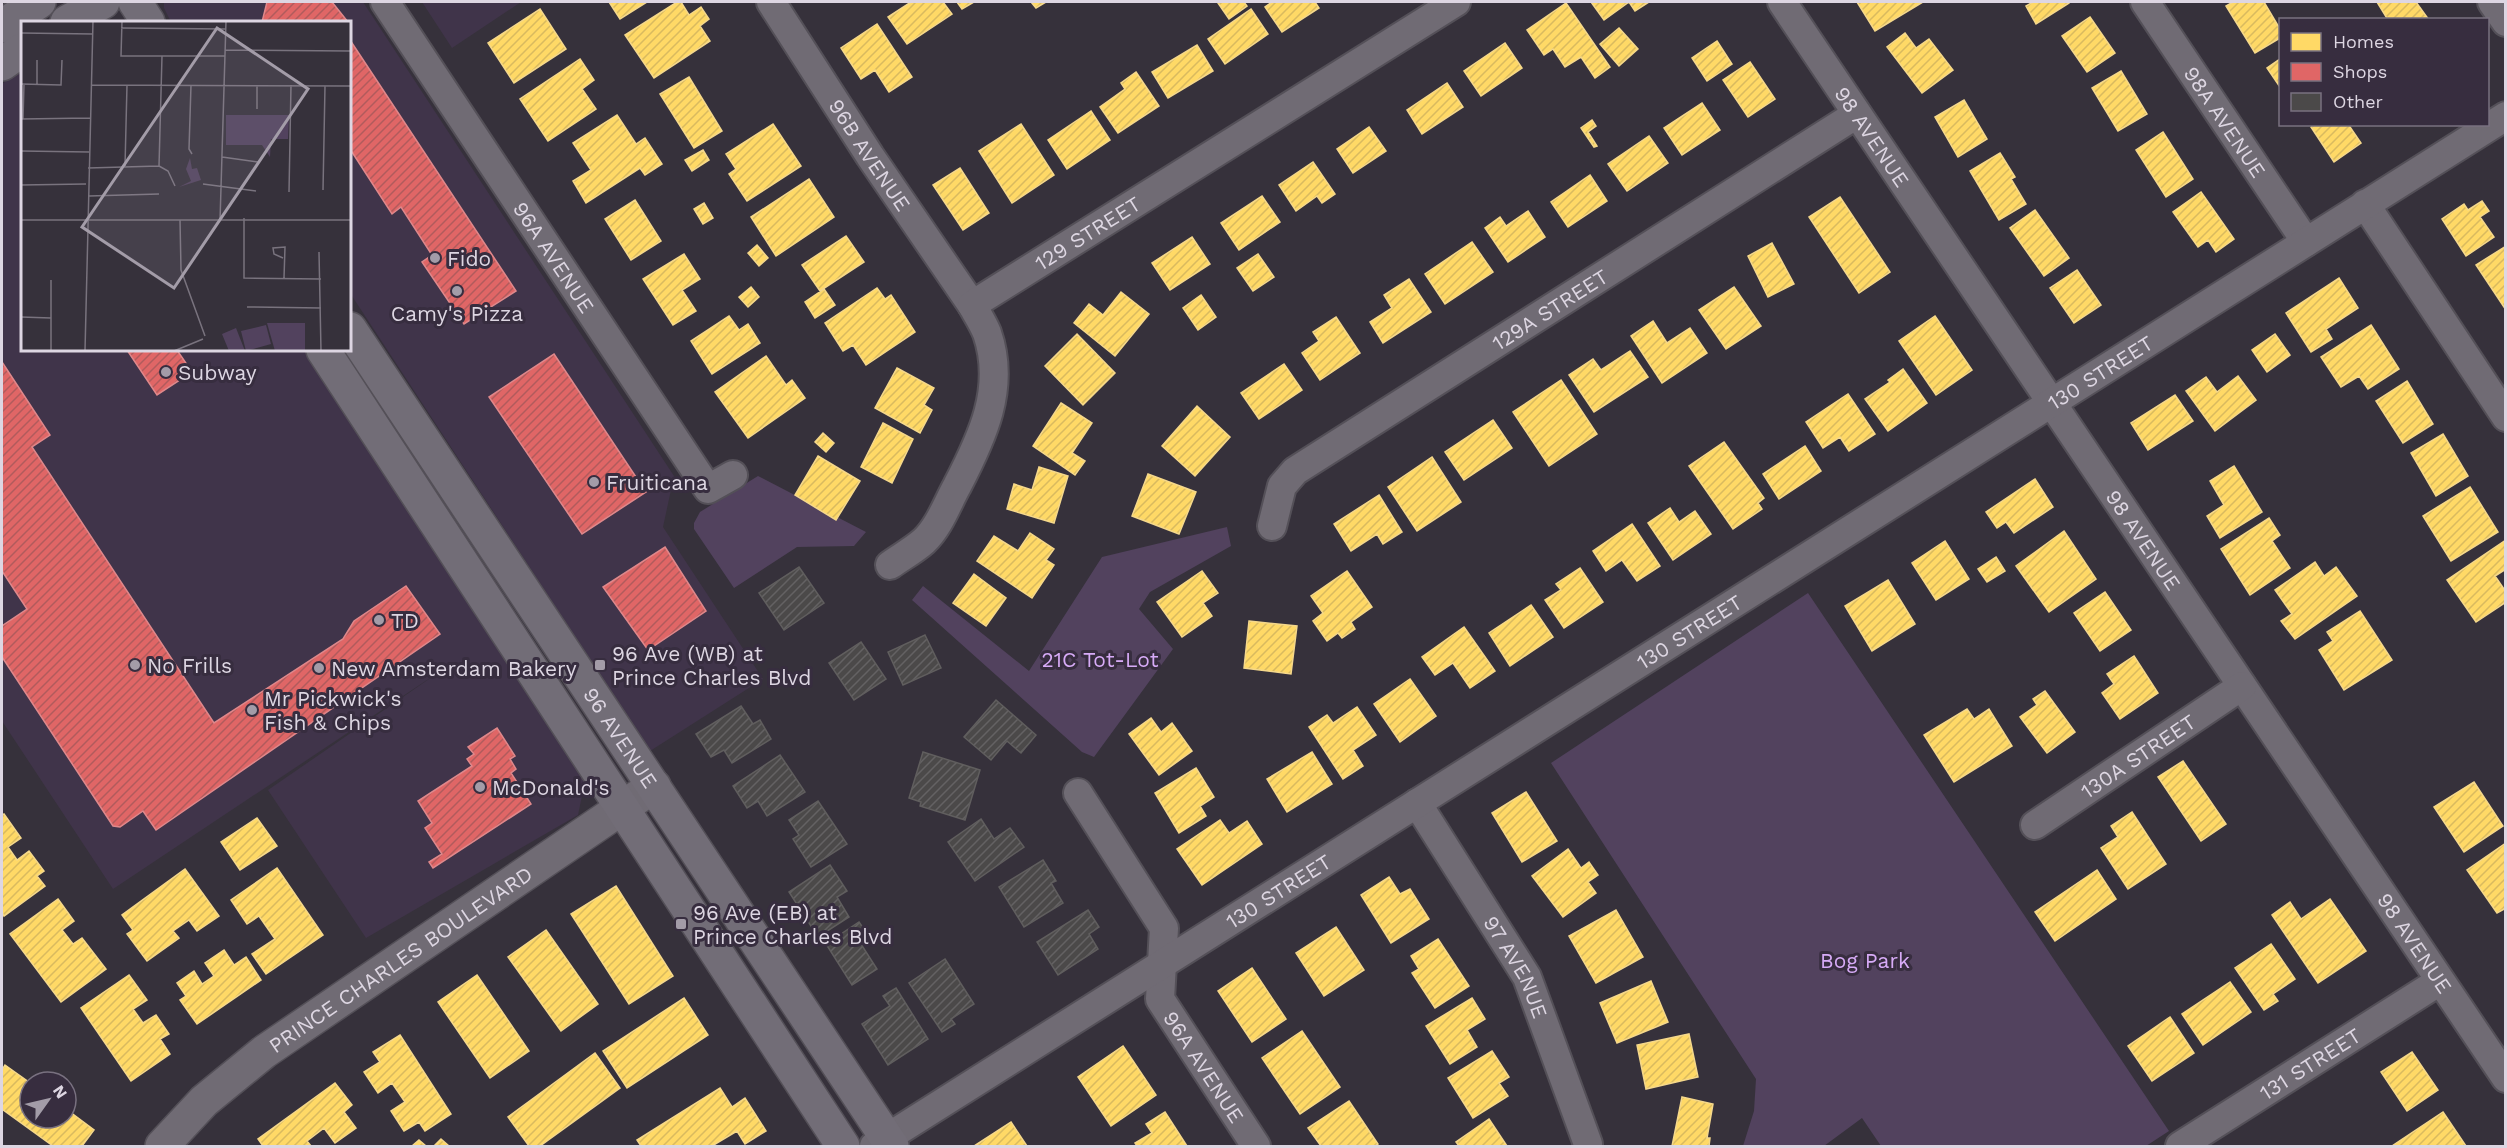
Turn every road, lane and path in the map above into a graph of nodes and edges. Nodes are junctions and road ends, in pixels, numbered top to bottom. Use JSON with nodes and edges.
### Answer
{"nodes":[{"id":1,"x":39,"y":2,"type":"edge"},
{"id":2,"x":135,"y":2,"type":"edge"},
{"id":3,"x":385,"y":2,"type":"edge"},
{"id":4,"x":1456,"y":2,"type":"edge"},
{"id":5,"x":1782,"y":2,"type":"edge"},
{"id":6,"x":2145,"y":2,"type":"edge"},
{"id":7,"x":2492,"y":2,"type":"edge"},
{"id":8,"x":777,"y":4,"type":"edge"},
{"id":9,"x":100,"y":8,"type":"edge"},
{"id":10,"x":69,"y":21,"type":"edge"},
{"id":11,"x":147,"y":21,"type":"edge"},
{"id":12,"x":2505,"y":22,"type":"edge"},
{"id":13,"x":2,"y":26,"type":"edge"},
{"id":14,"x":21,"y":52,"type":"edge"},
{"id":15,"x":2,"y":64,"type":"edge"},
{"id":16,"x":1857,"y":114,"type":"junction"},
{"id":17,"x":2505,"y":116,"type":"edge"},
{"id":18,"x":2365,"y":204,"type":"junction"},
{"id":19,"x":2306,"y":242,"type":"junction"},
{"id":20,"x":972,"y":305,"type":"junction"},
{"id":21,"x":351,"y":331,"type":"edge"},
{"id":22,"x":325,"y":354,"type":"edge"},
{"id":23,"x":395,"y":398,"type":"junction"},
{"id":24,"x":2052,"y":402,"type":"junction"},
{"id":25,"x":2505,"y":417,"type":"edge"},
{"id":26,"x":401,"y":469,"type":"junction"},
{"id":27,"x":733,"y":475,"type":"dead end"},
{"id":28,"x":459,"y":491,"type":"junction"},
{"id":29,"x":1272,"y":526,"type":"dead end"},
{"id":30,"x":890,"y":565,"type":"dead end"},
{"id":31,"x":2242,"y":686,"type":"junction"},
{"id":32,"x":654,"y":786,"type":"junction"},
{"id":33,"x":1078,"y":793,"type":"dead end"},
{"id":34,"x":1417,"y":803,"type":"junction"},
{"id":35,"x":622,"y":807,"type":"junction"},
{"id":36,"x":2035,"y":825,"type":"dead end"},
{"id":37,"x":1163,"y":963,"type":"junction"},
{"id":38,"x":2440,"y":981,"type":"junction"},
{"id":39,"x":2505,"y":1078,"type":"edge"},
{"id":40,"x":884,"y":1144,"type":"edge"},
{"id":41,"x":1588,"y":1144,"type":"dead end"},
{"id":42,"x":162,"y":1146,"type":"edge"},
{"id":43,"x":843,"y":1146,"type":"edge"},
{"id":44,"x":1256,"y":1146,"type":"edge"},
{"id":45,"x":2180,"y":1146,"type":"edge"}],
"edges":[{"from":1,"to":13,"type":"main road"},
{"from":2,"to":11,"type":"main road"},
{"from":3,"to":27,"type":"street","name":"96A AVENUE"},
{"from":4,"to":20,"type":"street","name":"129 STREET"},
{"from":5,"to":16,"type":"street","name":"98 AVENUE"},
{"from":6,"to":19,"type":"street","name":"98A AVENUE"},
{"from":7,"to":12,"type":"street"},
{"from":8,"to":20,"type":"street","name":"96B AVENUE"},
{"from":9,"to":10,"type":"main road"},
{"from":14,"to":15,"type":"main road"},
{"from":16,"to":24,"type":"street","name":"98 AVENUE"},
{"from":16,"to":29,"type":"street","name":"129A STREET"},
{"from":17,"to":18,"type":"street","name":"130 STREET"},
{"from":18,"to":19,"type":"street","name":"130 STREET"},
{"from":18,"to":25,"type":"street"},
{"from":19,"to":24,"type":"street","name":"130 STREET"},
{"from":20,"to":30,"type":"street"},
{"from":21,"to":23,"type":"main road","name":"96 AVENUE"},
{"from":22,"to":23,"type":"main road"},
{"from":22,"to":26,"type":"main road","name":"96 AVENUE"},
{"from":23,"to":28,"type":"main road","name":"96 AVENUE"},
{"from":24,"to":31,"type":"street","name":"98 AVENUE"},
{"from":24,"to":34,"type":"street","name":"130 STREET"},
{"from":26,"to":28,"type":"main road"},
{"from":26,"to":35,"type":"main road","name":"96 AVENUE"},
{"from":28,"to":32,"type":"main road","name":"96 AVENUE"},
{"from":31,"to":36,"type":"street","name":"130A STREET"},
{"from":31,"to":38,"type":"street","name":"98 AVENUE"},
{"from":32,"to":35,"type":"street","name":"PRINCE CHARLES BOULEVARD"},
{"from":32,"to":40,"type":"main road","name":"96 AVENUE"},
{"from":33,"to":37,"type":"street","name":"96A AVENUE"},
{"from":34,"to":37,"type":"street","name":"130 STREET"},
{"from":34,"to":41,"type":"street","name":"97 AVENUE"},
{"from":35,"to":42,"type":"street","name":"PRINCE CHARLES BOULEVARD"},
{"from":35,"to":43,"type":"main road","name":"96 AVENUE"},
{"from":37,"to":40,"type":"street","name":"130 STREET"},
{"from":37,"to":44,"type":"street","name":"96A AVENUE"},
{"from":38,"to":39,"type":"street","name":"98 AVENUE"},
{"from":38,"to":45,"type":"street","name":"131 STREET"}]}
